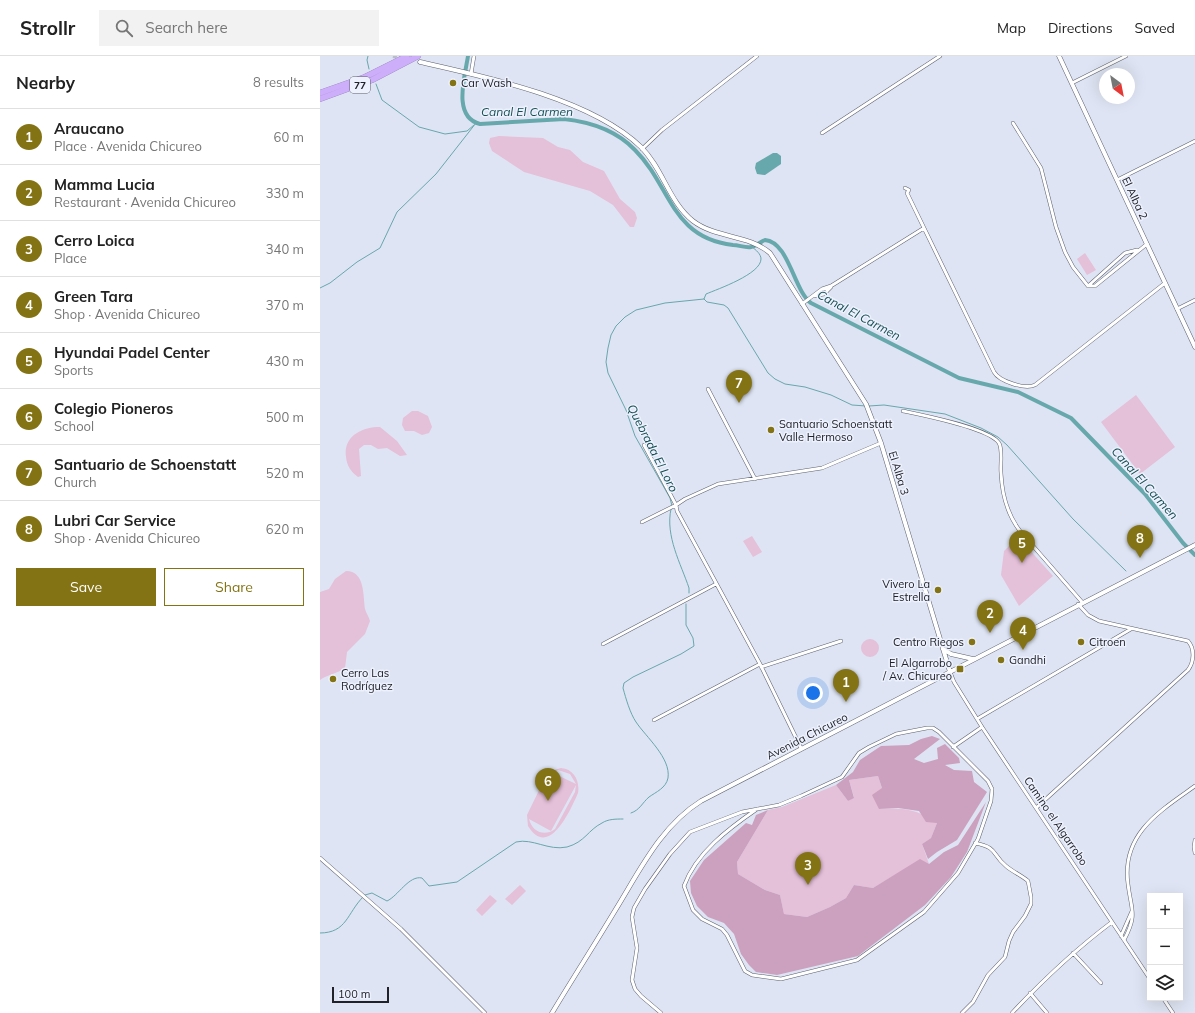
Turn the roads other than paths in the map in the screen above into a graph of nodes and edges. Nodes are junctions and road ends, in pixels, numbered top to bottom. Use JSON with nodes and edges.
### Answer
{"nodes":[{"id":1,"x":407,"y":56,"type":"edge"},
{"id":2,"x":418,"y":56,"type":"edge"},
{"id":3,"x":474,"y":56,"type":"edge"},
{"id":4,"x":757,"y":56,"type":"edge"},
{"id":5,"x":940,"y":56,"type":"edge"},
{"id":6,"x":1059,"y":56,"type":"edge"},
{"id":7,"x":1126,"y":56,"type":"edge"},
{"id":8,"x":420,"y":62,"type":"dead end"},
{"id":9,"x":470,"y":73,"type":"junction"},
{"id":10,"x":1072,"y":83,"type":"junction"},
{"id":11,"x":320,"y":93,"type":"edge"},
{"id":12,"x":320,"y":100,"type":"edge"},
{"id":13,"x":1013,"y":123,"type":"dead end"},
{"id":14,"x":822,"y":133,"type":"dead end"},
{"id":15,"x":1195,"y":140,"type":"edge"},
{"id":16,"x":642,"y":148,"type":"junction"},
{"id":17,"x":1117,"y":180,"type":"junction"},
{"id":18,"x":907,"y":193,"type":"dead end"},
{"id":19,"x":924,"y":228,"type":"junction"},
{"id":20,"x":1146,"y":244,"type":"junction"},
{"id":21,"x":1138,"y":250,"type":"junction"},
{"id":22,"x":1165,"y":283,"type":"junction"},
{"id":23,"x":1088,"y":286,"type":"junction"},
{"id":24,"x":1195,"y":300,"type":"edge"},
{"id":25,"x":802,"y":304,"type":"junction"},
{"id":26,"x":1177,"y":309,"type":"junction"},
{"id":27,"x":1195,"y":347,"type":"edge"},
{"id":28,"x":708,"y":389,"type":"dead end"},
{"id":29,"x":904,"y":411,"type":"dead end"},
{"id":30,"x":881,"y":443,"type":"junction"},
{"id":31,"x":644,"y":445,"type":"dead end"},
{"id":32,"x":755,"y":479,"type":"junction"},
{"id":33,"x":676,"y":505,"type":"junction"},
{"id":34,"x":642,"y":522,"type":"dead end"},
{"id":35,"x":1195,"y":545,"type":"edge"},
{"id":36,"x":716,"y":584,"type":"junction"},
{"id":37,"x":1080,"y":603,"type":"junction"},
{"id":38,"x":1131,"y":629,"type":"junction"},
{"id":39,"x":841,"y":640,"type":"dead end"},
{"id":40,"x":603,"y":644,"type":"dead end"},
{"id":41,"x":943,"y":649,"type":"junction"},
{"id":42,"x":951,"y":654,"type":"junction"},
{"id":43,"x":946,"y":658,"type":"junction"},
{"id":44,"x":974,"y":659,"type":"junction"},
{"id":45,"x":760,"y":665,"type":"junction"},
{"id":46,"x":950,"y":672,"type":"junction"},
{"id":47,"x":977,"y":719,"type":"junction"},
{"id":48,"x":654,"y":720,"type":"dead end"},
{"id":49,"x":982,"y":727,"type":"junction"},
{"id":50,"x":953,"y":747,"type":"junction"},
{"id":51,"x":801,"y":748,"type":"junction"},
{"id":52,"x":1195,"y":786,"type":"edge"},
{"id":53,"x":1036,"y":808,"type":"junction"},
{"id":54,"x":757,"y":809,"type":"junction"},
{"id":55,"x":1195,"y":840,"type":"edge"},
{"id":56,"x":975,"y":844,"type":"junction"},
{"id":57,"x":1195,"y":853,"type":"edge"},
{"id":58,"x":320,"y":858,"type":"edge"},
{"id":59,"x":1133,"y":910,"type":"junction"},
{"id":60,"x":1112,"y":922,"type":"junction"},
{"id":61,"x":1121,"y":936,"type":"junction"},
{"id":62,"x":1124,"y":940,"type":"junction"},
{"id":63,"x":1073,"y":953,"type":"junction"},
{"id":64,"x":1147,"y":974,"type":"edge"},
{"id":65,"x":1101,"y":983,"type":"dead end"},
{"id":66,"x":1030,"y":994,"type":"junction"},
{"id":67,"x":1165,"y":1001,"type":"edge"},
{"id":68,"x":485,"y":1013,"type":"edge"},
{"id":69,"x":552,"y":1013,"type":"edge"},
{"id":70,"x":661,"y":1013,"type":"edge"},
{"id":71,"x":962,"y":1013,"type":"edge"},
{"id":72,"x":1012,"y":1013,"type":"edge"},
{"id":73,"x":1047,"y":1013,"type":"edge"},
{"id":74,"x":1173,"y":1013,"type":"edge"}],
"edges":[{"from":1,"to":11,"type":"highway","number":"77"},
{"from":2,"to":12,"type":"highway","number":"77"},
{"from":3,"to":9,"type":"street"},
{"from":4,"to":16,"type":"street"},
{"from":5,"to":14,"type":"street"},
{"from":6,"to":10,"type":"street","name":"El Alba 2"},
{"from":7,"to":10,"type":"street"},
{"from":8,"to":9,"type":"street","name":"El Alba 3"},
{"from":9,"to":16,"type":"street","name":"El Alba 3"},
{"from":10,"to":17,"type":"street","name":"El Alba 2"},
{"from":13,"to":23,"type":"street"},
{"from":15,"to":17,"type":"street"},
{"from":16,"to":25,"type":"street","name":"El Alba 3"},
{"from":17,"to":20,"type":"street","name":"El Alba 2"},
{"from":18,"to":19,"type":"street"},
{"from":19,"to":22,"type":"street"},
{"from":19,"to":25,"type":"street"},
{"from":20,"to":21,"type":"street"},
{"from":20,"to":22,"type":"street","name":"El Alba 2"},
{"from":21,"to":23,"type":"street"},
{"from":21,"to":23,"type":"street"},
{"from":22,"to":26,"type":"street","name":"El Alba 2"},
{"from":24,"to":26,"type":"street"},
{"from":25,"to":30,"type":"street","name":"El Alba 3"},
{"from":26,"to":27,"type":"street","name":"El Alba 2"},
{"from":28,"to":32,"type":"street"},
{"from":29,"to":37,"type":"street"},
{"from":30,"to":32,"type":"street"},
{"from":30,"to":41,"type":"street","name":"El Alba 3"},
{"from":31,"to":33,"type":"street"},
{"from":32,"to":33,"type":"street"},
{"from":33,"to":34,"type":"street"},
{"from":33,"to":36,"type":"street"},
{"from":35,"to":37,"type":"street","name":"Avenida Chicureo"},
{"from":36,"to":40,"type":"street"},
{"from":36,"to":45,"type":"street"},
{"from":37,"to":38,"type":"street"},
{"from":37,"to":44,"type":"street","name":"Avenida Chicureo"},
{"from":38,"to":47,"type":"street"},
{"from":38,"to":53,"type":"street"},
{"from":39,"to":45,"type":"street"},
{"from":41,"to":42,"type":"street"},
{"from":41,"to":43,"type":"street","name":"El Alba 3"},
{"from":42,"to":43,"type":"street"},
{"from":42,"to":44,"type":"street"},
{"from":43,"to":46,"type":"street","name":"El Alba 3"},
{"from":44,"to":46,"type":"street","name":"Avenida Chicureo"},
{"from":45,"to":48,"type":"street"},
{"from":45,"to":51,"type":"street"},
{"from":46,"to":47,"type":"street","name":"Camino el Algarrobo"},
{"from":46,"to":51,"type":"street","name":"Avenida Chicureo"},
{"from":47,"to":49,"type":"street","name":"Camino el Algarrobo"},
{"from":49,"to":50,"type":"street"},
{"from":49,"to":53,"type":"street","name":"Camino el Algarrobo"},
{"from":50,"to":54,"type":"street"},
{"from":50,"to":56,"type":"street"},
{"from":51,"to":69,"type":"street","name":"Avenida Chicureo"},
{"from":52,"to":59,"type":"street"},
{"from":53,"to":60,"type":"street","name":"Camino el Algarrobo"},
{"from":54,"to":56,"type":"street"},
{"from":54,"to":70,"type":"street"},
{"from":55,"to":57,"type":"street"},
{"from":56,"to":71,"type":"street"},
{"from":58,"to":68,"type":"street"},
{"from":59,"to":61,"type":"street"},
{"from":59,"to":62,"type":"street"},
{"from":60,"to":61,"type":"street","name":"Camino el Algarrobo"},
{"from":60,"to":63,"type":"street"},
{"from":61,"to":62,"type":"street","name":"Camino el Algarrobo"},
{"from":62,"to":64,"type":"street","name":"Camino el Algarrobo"},
{"from":63,"to":65,"type":"street"},
{"from":63,"to":66,"type":"street"},
{"from":66,"to":72,"type":"street"},
{"from":66,"to":73,"type":"street"},
{"from":67,"to":74,"type":"street"}]}
